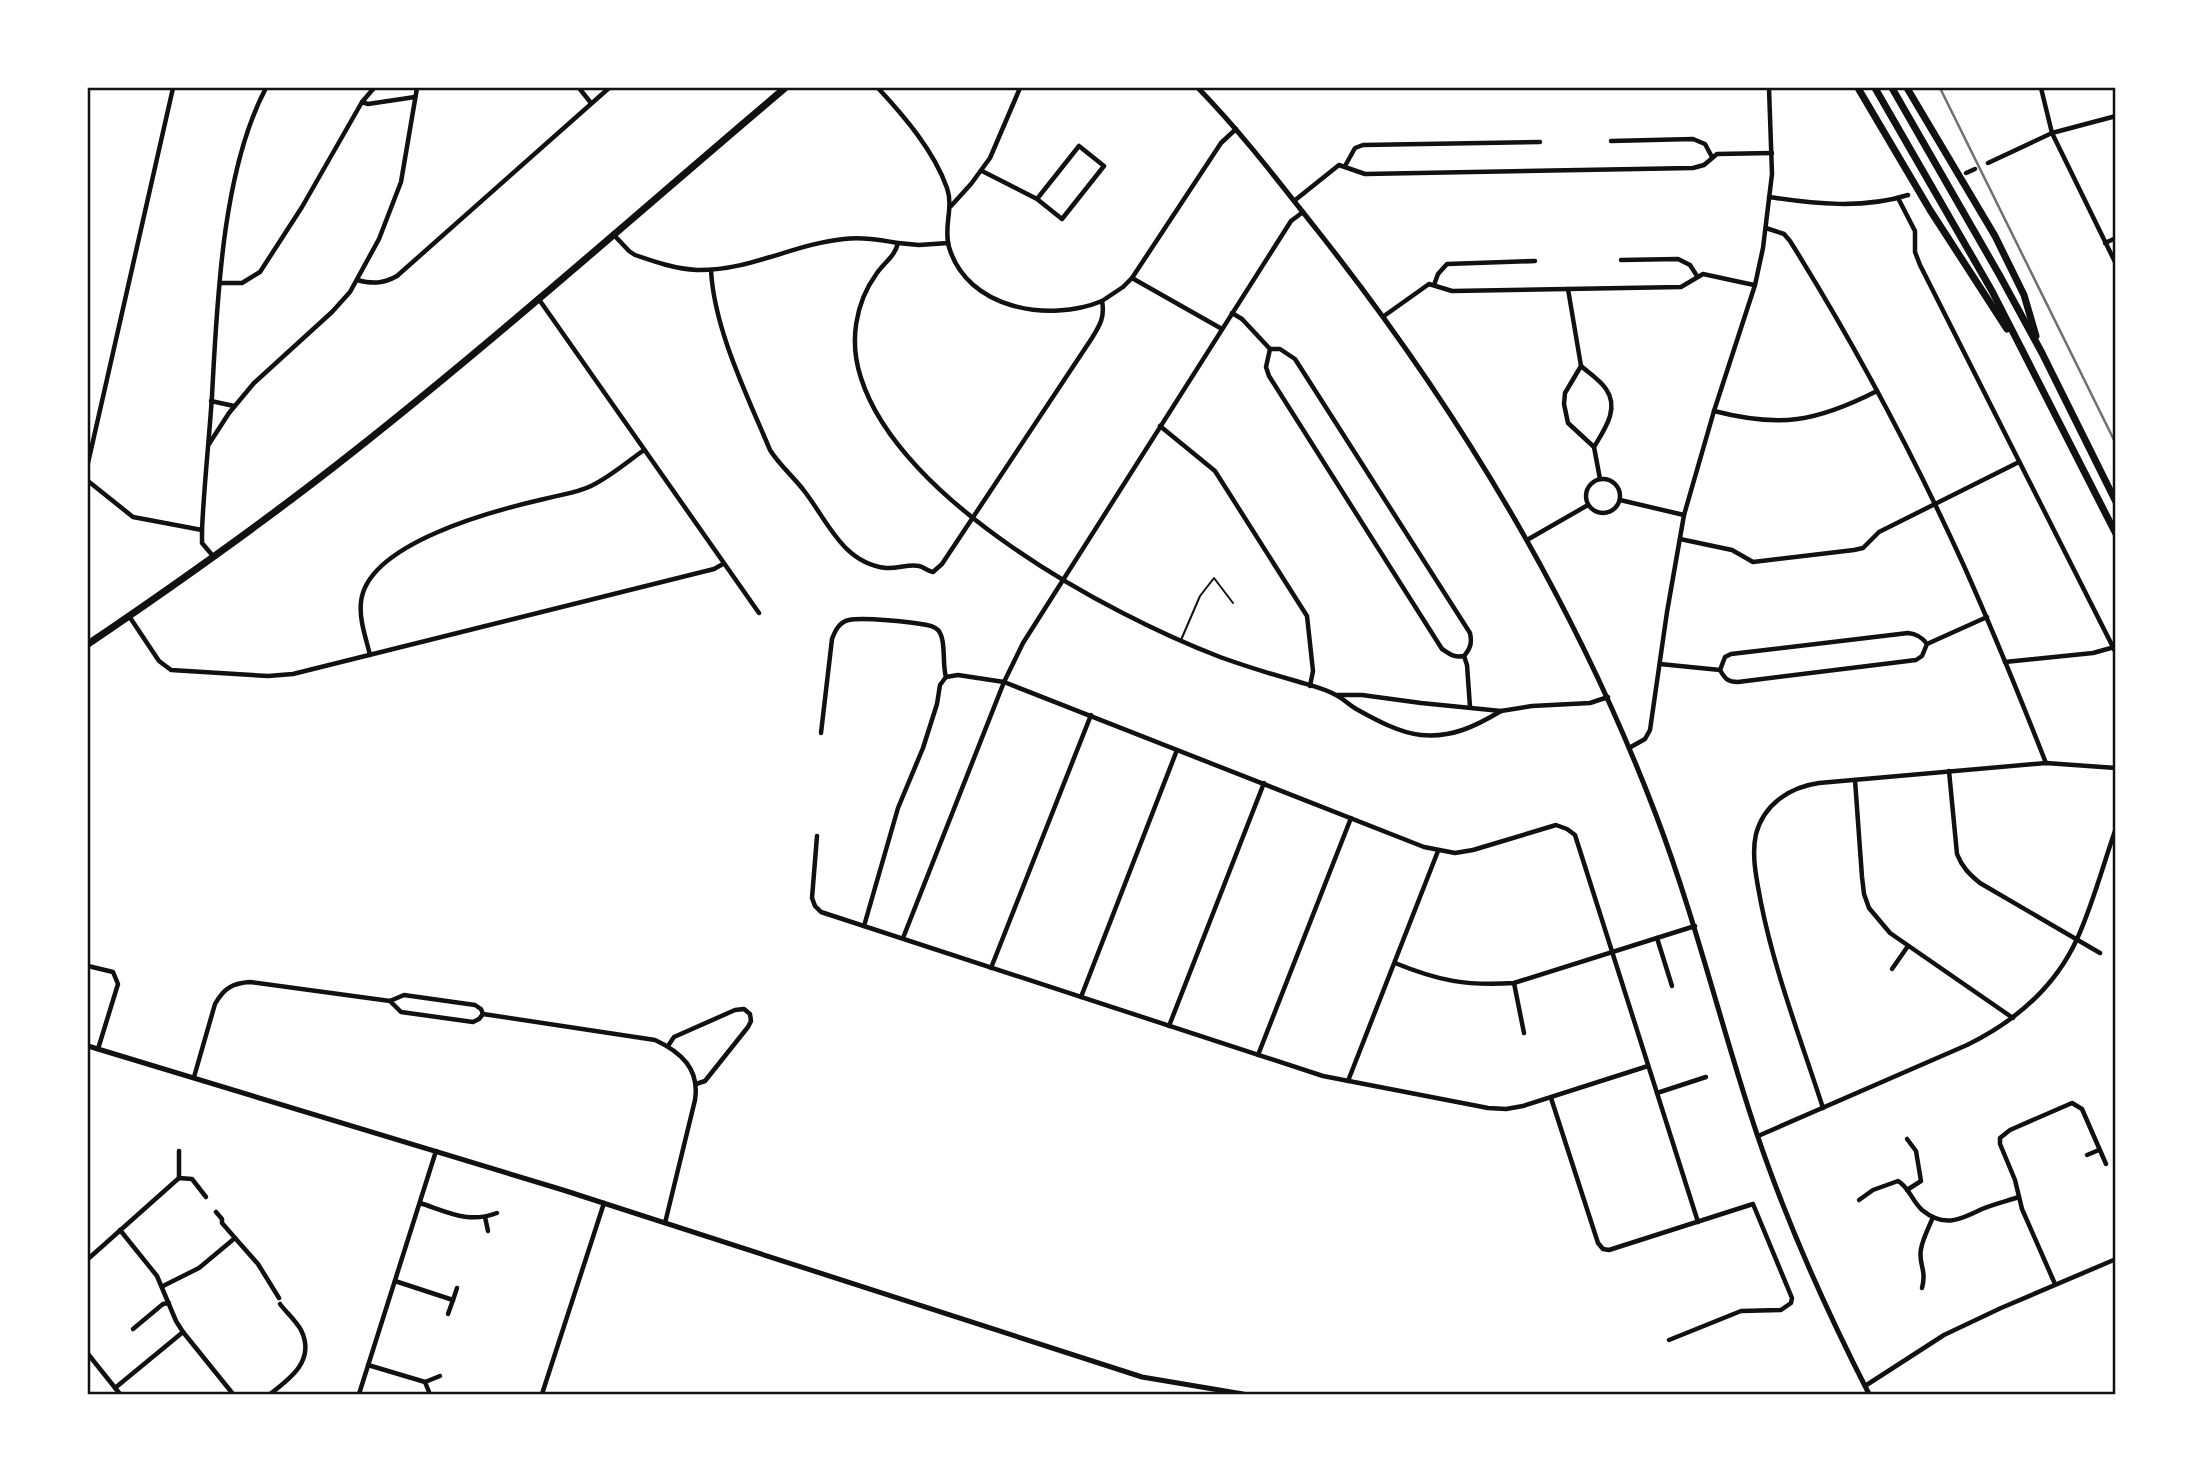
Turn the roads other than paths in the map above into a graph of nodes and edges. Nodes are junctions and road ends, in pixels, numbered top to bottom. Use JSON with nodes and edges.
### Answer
{"nodes":[{"id":1,"x":173,"y":88,"type":"edge"},
{"id":2,"x":266,"y":88,"type":"edge"},
{"id":3,"x":373,"y":88,"type":"edge"},
{"id":4,"x":417,"y":88,"type":"edge"},
{"id":5,"x":579,"y":88,"type":"edge"},
{"id":6,"x":609,"y":88,"type":"edge"},
{"id":7,"x":785,"y":88,"type":"edge"},
{"id":8,"x":878,"y":88,"type":"edge"},
{"id":9,"x":1020,"y":88,"type":"edge"},
{"id":10,"x":1199,"y":88,"type":"edge"},
{"id":11,"x":1769,"y":88,"type":"edge"},
{"id":12,"x":1858,"y":88,"type":"edge"},
{"id":13,"x":1875,"y":88,"type":"edge"},
{"id":14,"x":1892,"y":88,"type":"edge"},
{"id":15,"x":1908,"y":88,"type":"edge"},
{"id":16,"x":2041,"y":88,"type":"edge"},
{"id":17,"x":415,"y":97,"type":"junction"},
{"id":18,"x":362,"y":102,"type":"junction"},
{"id":19,"x":592,"y":103,"type":"junction"},
{"id":20,"x":2116,"y":116,"type":"edge"},
{"id":21,"x":1236,"y":129,"type":"junction"},
{"id":22,"x":2052,"y":133,"type":"junction"},
{"id":23,"x":1611,"y":141,"type":"dead end"},
{"id":24,"x":1540,"y":142,"type":"dead end"},
{"id":25,"x":1772,"y":153,"type":"junction"},
{"id":26,"x":1712,"y":156,"type":"junction"},
{"id":27,"x":1988,"y":163,"type":"dead end"},
{"id":28,"x":1345,"y":166,"type":"junction"},
{"id":29,"x":1975,"y":169,"type":"dead end"},
{"id":30,"x":982,"y":171,"type":"junction"},
{"id":31,"x":1966,"y":173,"type":"dead end"},
{"id":32,"x":1908,"y":195,"type":"dead end"},
{"id":33,"x":1769,"y":197,"type":"junction"},
{"id":34,"x":1898,"y":198,"type":"junction"},
{"id":35,"x":1037,"y":199,"type":"junction"},
{"id":36,"x":1294,"y":201,"type":"junction"},
{"id":37,"x":950,"y":207,"type":"junction"},
{"id":38,"x":1303,"y":212,"type":"junction"},
{"id":39,"x":1766,"y":229,"type":"junction"},
{"id":40,"x":613,"y":234,"type":"junction"},
{"id":41,"x":2116,"y":238,"type":"edge"},
{"id":42,"x":898,"y":243,"type":"junction"},
{"id":43,"x":947,"y":243,"type":"junction"},
{"id":44,"x":2105,"y":243,"type":"junction"},
{"id":45,"x":1621,"y":260,"type":"dead end"},
{"id":46,"x":1535,"y":261,"type":"dead end"},
{"id":47,"x":2116,"y":264,"type":"edge"},
{"id":48,"x":711,"y":270,"type":"junction"},
{"id":49,"x":1697,"y":276,"type":"junction"},
{"id":50,"x":1132,"y":278,"type":"junction"},
{"id":51,"x":357,"y":280,"type":"junction"},
{"id":52,"x":221,"y":284,"type":"junction"},
{"id":53,"x":1434,"y":285,"type":"junction"},
{"id":54,"x":1755,"y":285,"type":"junction"},
{"id":55,"x":1568,"y":289,"type":"junction"},
{"id":56,"x":537,"y":298,"type":"junction"},
{"id":57,"x":1102,"y":301,"type":"junction"},
{"id":58,"x":1233,"y":313,"type":"junction"},
{"id":59,"x":1384,"y":316,"type":"junction"},
{"id":60,"x":1222,"y":329,"type":"junction"},
{"id":61,"x":1270,"y":349,"type":"junction"},
{"id":62,"x":2023,"y":353,"type":"junction"},
{"id":63,"x":2042,"y":353,"type":"junction"},
{"id":64,"x":1581,"y":366,"type":"junction"},
{"id":65,"x":1877,"y":391,"type":"junction"},
{"id":66,"x":211,"y":401,"type":"junction"},
{"id":67,"x":235,"y":406,"type":"junction"},
{"id":68,"x":1714,"y":411,"type":"junction"},
{"id":69,"x":1160,"y":426,"type":"junction"},
{"id":70,"x":208,"y":445,"type":"junction"},
{"id":71,"x":1594,"y":447,"type":"junction"},
{"id":72,"x":644,"y":450,"type":"junction"},
{"id":73,"x":2019,"y":462,"type":"junction"},
{"id":74,"x":88,"y":463,"type":"edge"},
{"id":75,"x":1600,"y":479,"type":"junction"},
{"id":76,"x":88,"y":481,"type":"edge"},
{"id":77,"x":1620,"y":500,"type":"junction"},
{"id":78,"x":2116,"y":502,"type":"edge"},
{"id":79,"x":1934,"y":504,"type":"junction"},
{"id":80,"x":1588,"y":505,"type":"junction"},
{"id":81,"x":1684,"y":515,"type":"junction"},
{"id":82,"x":972,"y":518,"type":"junction"},
{"id":83,"x":202,"y":530,"type":"junction"},
{"id":84,"x":2116,"y":534,"type":"edge"},
{"id":85,"x":1679,"y":539,"type":"junction"},
{"id":86,"x":1527,"y":540,"type":"junction"},
{"id":87,"x":214,"y":557,"type":"junction"},
{"id":88,"x":723,"y":564,"type":"junction"},
{"id":89,"x":1063,"y":579,"type":"junction"},
{"id":90,"x":1233,"y":603,"type":"dead end"},
{"id":91,"x":759,"y":613,"type":"dead end"},
{"id":92,"x":129,"y":616,"type":"junction"},
{"id":93,"x":1987,"y":617,"type":"junction"},
{"id":94,"x":1180,"y":641,"type":"junction"},
{"id":95,"x":88,"y":644,"type":"edge"},
{"id":96,"x":1927,"y":645,"type":"junction"},
{"id":97,"x":2111,"y":648,"type":"junction"},
{"id":98,"x":2116,"y":653,"type":"edge"},
{"id":99,"x":370,"y":655,"type":"junction"},
{"id":100,"x":1464,"y":656,"type":"junction"},
{"id":101,"x":2006,"y":662,"type":"junction"},
{"id":102,"x":1660,"y":664,"type":"junction"},
{"id":103,"x":1720,"y":670,"type":"junction"},
{"id":104,"x":946,"y":677,"type":"junction"},
{"id":105,"x":1004,"y":682,"type":"junction"},
{"id":106,"x":1310,"y":686,"type":"junction"},
{"id":107,"x":1336,"y":695,"type":"junction"},
{"id":108,"x":1608,"y":698,"type":"junction"},
{"id":109,"x":1470,"y":707,"type":"junction"},
{"id":110,"x":1501,"y":711,"type":"junction"},
{"id":111,"x":1091,"y":715,"type":"junction"},
{"id":112,"x":821,"y":733,"type":"dead end"},
{"id":113,"x":1629,"y":748,"type":"junction"},
{"id":114,"x":1177,"y":750,"type":"junction"},
{"id":115,"x":2046,"y":763,"type":"junction"},
{"id":116,"x":2116,"y":768,"type":"edge"},
{"id":117,"x":1949,"y":771,"type":"junction"},
{"id":118,"x":1855,"y":780,"type":"junction"},
{"id":119,"x":1264,"y":783,"type":"junction"},
{"id":120,"x":1351,"y":818,"type":"junction"},
{"id":121,"x":2116,"y":828,"type":"edge"},
{"id":122,"x":817,"y":836,"type":"dead end"},
{"id":123,"x":1438,"y":851,"type":"junction"},
{"id":124,"x":864,"y":926,"type":"junction"},
{"id":125,"x":1695,"y":926,"type":"junction"},
{"id":126,"x":1657,"y":938,"type":"junction"},
{"id":127,"x":903,"y":939,"type":"junction"},
{"id":128,"x":2077,"y":939,"type":"junction"},
{"id":129,"x":1908,"y":946,"type":"junction"},
{"id":130,"x":2100,"y":953,"type":"dead end"},
{"id":131,"x":1612,"y":954,"type":"junction"},
{"id":132,"x":1395,"y":963,"type":"junction"},
{"id":133,"x":88,"y":966,"type":"edge"},
{"id":134,"x":991,"y":968,"type":"junction"},
{"id":135,"x":1892,"y":969,"type":"dead end"},
{"id":136,"x":1514,"y":983,"type":"junction"},
{"id":137,"x":1672,"y":986,"type":"dead end"},
{"id":138,"x":1081,"y":997,"type":"junction"},
{"id":139,"x":390,"y":1001,"type":"junction"},
{"id":140,"x":483,"y":1014,"type":"junction"},
{"id":141,"x":2013,"y":1018,"type":"junction"},
{"id":142,"x":1170,"y":1026,"type":"junction"},
{"id":143,"x":1524,"y":1033,"type":"dead end"},
{"id":144,"x":88,"y":1046,"type":"edge"},
{"id":145,"x":668,"y":1046,"type":"junction"},
{"id":146,"x":98,"y":1049,"type":"junction"},
{"id":147,"x":1258,"y":1055,"type":"junction"},
{"id":148,"x":1648,"y":1066,"type":"junction"},
{"id":149,"x":194,"y":1077,"type":"junction"},
{"id":150,"x":1706,"y":1077,"type":"dead end"},
{"id":151,"x":1348,"y":1082,"type":"junction"},
{"id":152,"x":696,"y":1084,"type":"junction"},
{"id":153,"x":1657,"y":1093,"type":"junction"},
{"id":154,"x":1551,"y":1098,"type":"junction"},
{"id":155,"x":1823,"y":1108,"type":"junction"},
{"id":156,"x":1758,"y":1136,"type":"junction"},
{"id":157,"x":1908,"y":1139,"type":"dead end"},
{"id":158,"x":2099,"y":1150,"type":"junction"},
{"id":159,"x":179,"y":1151,"type":"dead end"},
{"id":160,"x":436,"y":1151,"type":"junction"},
{"id":161,"x":2087,"y":1155,"type":"dead end"},
{"id":162,"x":2106,"y":1164,"type":"dead end"},
{"id":163,"x":178,"y":1178,"type":"junction"},
{"id":164,"x":1907,"y":1190,"type":"junction"},
{"id":165,"x":206,"y":1197,"type":"dead end"},
{"id":166,"x":2019,"y":1197,"type":"junction"},
{"id":167,"x":1859,"y":1200,"type":"dead end"},
{"id":168,"x":420,"y":1203,"type":"junction"},
{"id":169,"x":604,"y":1203,"type":"junction"},
{"id":170,"x":216,"y":1212,"type":"dead end"},
{"id":171,"x":497,"y":1213,"type":"dead end"},
{"id":172,"x":485,"y":1217,"type":"junction"},
{"id":173,"x":1933,"y":1217,"type":"junction"},
{"id":174,"x":1698,"y":1222,"type":"junction"},
{"id":175,"x":665,"y":1223,"type":"junction"},
{"id":176,"x":120,"y":1230,"type":"junction"},
{"id":177,"x":488,"y":1230,"type":"dead end"},
{"id":178,"x":235,"y":1238,"type":"junction"},
{"id":179,"x":88,"y":1259,"type":"edge"},
{"id":180,"x":2116,"y":1259,"type":"edge"},
{"id":181,"x":395,"y":1281,"type":"junction"},
{"id":182,"x":2055,"y":1284,"type":"junction"},
{"id":183,"x":163,"y":1286,"type":"junction"},
{"id":184,"x":457,"y":1287,"type":"dead end"},
{"id":185,"x":1922,"y":1288,"type":"dead end"},
{"id":186,"x":453,"y":1300,"type":"junction"},
{"id":187,"x":169,"y":1303,"type":"junction"},
{"id":188,"x":449,"y":1314,"type":"dead end"},
{"id":189,"x":132,"y":1329,"type":"dead end"},
{"id":190,"x":183,"y":1332,"type":"junction"},
{"id":191,"x":1669,"y":1340,"type":"dead end"},
{"id":192,"x":88,"y":1354,"type":"edge"},
{"id":193,"x":368,"y":1365,"type":"junction"},
{"id":194,"x":440,"y":1376,"type":"dead end"},
{"id":195,"x":425,"y":1381,"type":"junction"},
{"id":196,"x":1864,"y":1386,"type":"junction"},
{"id":197,"x":115,"y":1388,"type":"junction"},
{"id":198,"x":429,"y":1392,"type":"dead end"},
{"id":199,"x":120,"y":1395,"type":"edge"},
{"id":200,"x":233,"y":1395,"type":"edge"},
{"id":201,"x":270,"y":1395,"type":"edge"},
{"id":202,"x":359,"y":1395,"type":"edge"},
{"id":203,"x":542,"y":1395,"type":"edge"},
{"id":204,"x":1242,"y":1395,"type":"edge"},
{"id":205,"x":1869,"y":1395,"type":"edge"}],
"edges":[{"from":1,"to":74,"type":"street"},
{"from":2,"to":52,"type":"street"},
{"from":3,"to":18,"type":"street"},
{"from":4,"to":17,"type":"street"},
{"from":5,"to":19,"type":"street"},
{"from":6,"to":19,"type":"street"},
{"from":7,"to":40,"type":"highway"},
{"from":8,"to":37,"type":"street"},
{"from":9,"to":30,"type":"street"},
{"from":10,"to":21,"type":"street"},
{"from":11,"to":25,"type":"street"},
{"from":12,"to":62,"type":"highway"},
{"from":13,"to":62,"type":"highway"},
{"from":14,"to":63,"type":"highway"},
{"from":15,"to":63,"type":"highway"},
{"from":16,"to":22,"type":"street"},
{"from":17,"to":18,"type":"street"},
{"from":17,"to":51,"type":"street"},
{"from":18,"to":52,"type":"street"},
{"from":19,"to":51,"type":"street"},
{"from":20,"to":22,"type":"street"},
{"from":21,"to":36,"type":"street"},
{"from":21,"to":50,"type":"street"},
{"from":22,"to":27,"type":"street"},
{"from":22,"to":44,"type":"street"},
{"from":23,"to":26,"type":"street"},
{"from":24,"to":28,"type":"street"},
{"from":25,"to":26,"type":"street"},
{"from":25,"to":33,"type":"street"},
{"from":26,"to":28,"type":"street"},
{"from":28,"to":36,"type":"street"},
{"from":29,"to":31,"type":"street"},
{"from":30,"to":35,"type":"street"},
{"from":30,"to":37,"type":"street"},
{"from":32,"to":34,"type":"street"},
{"from":33,"to":34,"type":"street"},
{"from":33,"to":39,"type":"street"},
{"from":34,"to":73,"type":"street"},
{"from":35,"to":35,"type":"street"},
{"from":36,"to":38,"type":"street"},
{"from":37,"to":43,"type":"street"},
{"from":38,"to":58,"type":"street"},
{"from":38,"to":59,"type":"street"},
{"from":39,"to":54,"type":"street"},
{"from":39,"to":65,"type":"street"},
{"from":40,"to":48,"type":"street"},
{"from":40,"to":56,"type":"highway"},
{"from":41,"to":44,"type":"street"},
{"from":42,"to":43,"type":"street"},
{"from":42,"to":48,"type":"street"},
{"from":42,"to":82,"type":"street"},
{"from":43,"to":57,"type":"street"},
{"from":44,"to":47,"type":"street"},
{"from":45,"to":49,"type":"street"},
{"from":46,"to":53,"type":"street"},
{"from":48,"to":82,"type":"street"},
{"from":49,"to":54,"type":"street"},
{"from":49,"to":55,"type":"street"},
{"from":50,"to":57,"type":"street"},
{"from":50,"to":60,"type":"street"},
{"from":51,"to":67,"type":"street"},
{"from":52,"to":66,"type":"street"},
{"from":53,"to":55,"type":"street"},
{"from":53,"to":59,"type":"street"},
{"from":54,"to":68,"type":"street"},
{"from":55,"to":64,"type":"street"},
{"from":56,"to":72,"type":"street"},
{"from":56,"to":87,"type":"highway"},
{"from":57,"to":82,"type":"street"},
{"from":58,"to":60,"type":"street"},
{"from":58,"to":61,"type":"street"},
{"from":59,"to":86,"type":"street"},
{"from":60,"to":69,"type":"street"},
{"from":61,"to":100,"type":"street"},
{"from":61,"to":100,"type":"street"},
{"from":62,"to":84,"type":"highway"},
{"from":63,"to":78,"type":"highway"},
{"from":64,"to":71,"type":"street"},
{"from":64,"to":71,"type":"street"},
{"from":65,"to":68,"type":"street"},
{"from":65,"to":79,"type":"street"},
{"from":66,"to":67,"type":"street"},
{"from":66,"to":70,"type":"street"},
{"from":67,"to":70,"type":"street"},
{"from":68,"to":81,"type":"street"},
{"from":69,"to":89,"type":"street"},
{"from":69,"to":106,"type":"street"},
{"from":70,"to":83,"type":"street"},
{"from":71,"to":75,"type":"street"},
{"from":72,"to":88,"type":"street"},
{"from":72,"to":99,"type":"street"},
{"from":73,"to":79,"type":"street"},
{"from":73,"to":97,"type":"street"},
{"from":75,"to":77,"type":"street"},
{"from":75,"to":80,"type":"street"},
{"from":76,"to":83,"type":"street"},
{"from":77,"to":80,"type":"street"},
{"from":77,"to":81,"type":"street"},
{"from":79,"to":85,"type":"street"},
{"from":79,"to":93,"type":"street"},
{"from":80,"to":86,"type":"street"},
{"from":81,"to":85,"type":"street"},
{"from":82,"to":89,"type":"street"},
{"from":83,"to":87,"type":"street"},
{"from":85,"to":102,"type":"street"},
{"from":86,"to":108,"type":"street"},
{"from":87,"to":92,"type":"highway"},
{"from":88,"to":91,"type":"street"},
{"from":88,"to":99,"type":"street"},
{"from":89,"to":94,"type":"street"},
{"from":89,"to":105,"type":"street"},
{"from":90,"to":94,"type":"lane"},
{"from":92,"to":95,"type":"highway"},
{"from":92,"to":99,"type":"street"},
{"from":93,"to":96,"type":"street"},
{"from":93,"to":101,"type":"street"},
{"from":94,"to":106,"type":"street"},
{"from":96,"to":103,"type":"street"},
{"from":96,"to":103,"type":"street"},
{"from":97,"to":98,"type":"street"},
{"from":97,"to":101,"type":"street"},
{"from":100,"to":109,"type":"street"},
{"from":101,"to":115,"type":"street"},
{"from":102,"to":103,"type":"street"},
{"from":102,"to":113,"type":"street"},
{"from":104,"to":105,"type":"street"},
{"from":104,"to":112,"type":"street"},
{"from":104,"to":124,"type":"street"},
{"from":105,"to":111,"type":"street"},
{"from":105,"to":127,"type":"street"},
{"from":106,"to":107,"type":"street"},
{"from":107,"to":109,"type":"street"},
{"from":107,"to":110,"type":"street"},
{"from":108,"to":110,"type":"street"},
{"from":108,"to":113,"type":"street"},
{"from":109,"to":110,"type":"street"},
{"from":111,"to":114,"type":"street"},
{"from":111,"to":134,"type":"street"},
{"from":113,"to":125,"type":"street"},
{"from":114,"to":119,"type":"street"},
{"from":114,"to":138,"type":"street"},
{"from":115,"to":116,"type":"street"},
{"from":115,"to":117,"type":"street"},
{"from":117,"to":118,"type":"street"},
{"from":117,"to":128,"type":"street"},
{"from":118,"to":129,"type":"street"},
{"from":118,"to":155,"type":"street"},
{"from":119,"to":120,"type":"street"},
{"from":119,"to":142,"type":"street"},
{"from":120,"to":123,"type":"street"},
{"from":120,"to":147,"type":"street"},
{"from":121,"to":128,"type":"street"},
{"from":122,"to":124,"type":"street"},
{"from":123,"to":131,"type":"street"},
{"from":123,"to":132,"type":"street"},
{"from":124,"to":127,"type":"street"},
{"from":125,"to":126,"type":"street"},
{"from":125,"to":156,"type":"street"},
{"from":126,"to":131,"type":"street"},
{"from":126,"to":137,"type":"street"},
{"from":127,"to":134,"type":"street"},
{"from":128,"to":130,"type":"street"},
{"from":128,"to":141,"type":"street"},
{"from":129,"to":135,"type":"street"},
{"from":129,"to":141,"type":"street"},
{"from":131,"to":136,"type":"street"},
{"from":131,"to":148,"type":"street"},
{"from":132,"to":136,"type":"street"},
{"from":132,"to":151,"type":"street"},
{"from":133,"to":146,"type":"street"},
{"from":134,"to":138,"type":"street"},
{"from":136,"to":143,"type":"street"},
{"from":138,"to":142,"type":"street"},
{"from":139,"to":140,"type":"street"},
{"from":139,"to":140,"type":"street"},
{"from":139,"to":149,"type":"street"},
{"from":140,"to":145,"type":"street"},
{"from":141,"to":155,"type":"street"},
{"from":142,"to":147,"type":"street"},
{"from":144,"to":146,"type":"street"},
{"from":145,"to":152,"type":"street"},
{"from":145,"to":152,"type":"street"},
{"from":146,"to":149,"type":"street"},
{"from":147,"to":151,"type":"street"},
{"from":148,"to":153,"type":"street"},
{"from":148,"to":154,"type":"street"},
{"from":149,"to":160,"type":"street"},
{"from":150,"to":153,"type":"street"},
{"from":151,"to":154,"type":"street"},
{"from":152,"to":175,"type":"street"},
{"from":153,"to":174,"type":"street"},
{"from":154,"to":174,"type":"street"},
{"from":155,"to":156,"type":"street"},
{"from":156,"to":196,"type":"street"},
{"from":157,"to":164,"type":"street"},
{"from":158,"to":161,"type":"street"},
{"from":158,"to":162,"type":"street"},
{"from":158,"to":166,"type":"street"},
{"from":159,"to":163,"type":"street"},
{"from":160,"to":168,"type":"street"},
{"from":160,"to":169,"type":"street"},
{"from":163,"to":165,"type":"street"},
{"from":163,"to":176,"type":"street"},
{"from":164,"to":167,"type":"street"},
{"from":164,"to":173,"type":"street"},
{"from":166,"to":173,"type":"street"},
{"from":166,"to":182,"type":"street"},
{"from":168,"to":172,"type":"street"},
{"from":168,"to":181,"type":"street"},
{"from":169,"to":175,"type":"street"},
{"from":169,"to":203,"type":"street"},
{"from":170,"to":178,"type":"street"},
{"from":171,"to":172,"type":"street"},
{"from":172,"to":177,"type":"street"},
{"from":173,"to":185,"type":"street"},
{"from":174,"to":191,"type":"street"},
{"from":175,"to":204,"type":"street"},
{"from":176,"to":179,"type":"street"},
{"from":176,"to":183,"type":"street"},
{"from":178,"to":183,"type":"street"},
{"from":178,"to":201,"type":"street"},
{"from":180,"to":182,"type":"street"},
{"from":181,"to":186,"type":"street"},
{"from":181,"to":193,"type":"street"},
{"from":182,"to":196,"type":"street"},
{"from":183,"to":187,"type":"street"},
{"from":184,"to":186,"type":"street"},
{"from":186,"to":188,"type":"street"},
{"from":187,"to":189,"type":"street"},
{"from":187,"to":190,"type":"street"},
{"from":190,"to":197,"type":"street"},
{"from":190,"to":200,"type":"street"},
{"from":192,"to":197,"type":"street"},
{"from":193,"to":195,"type":"street"},
{"from":193,"to":202,"type":"street"},
{"from":194,"to":195,"type":"street"},
{"from":195,"to":198,"type":"street"},
{"from":196,"to":205,"type":"street"},
{"from":197,"to":199,"type":"street"}]}
